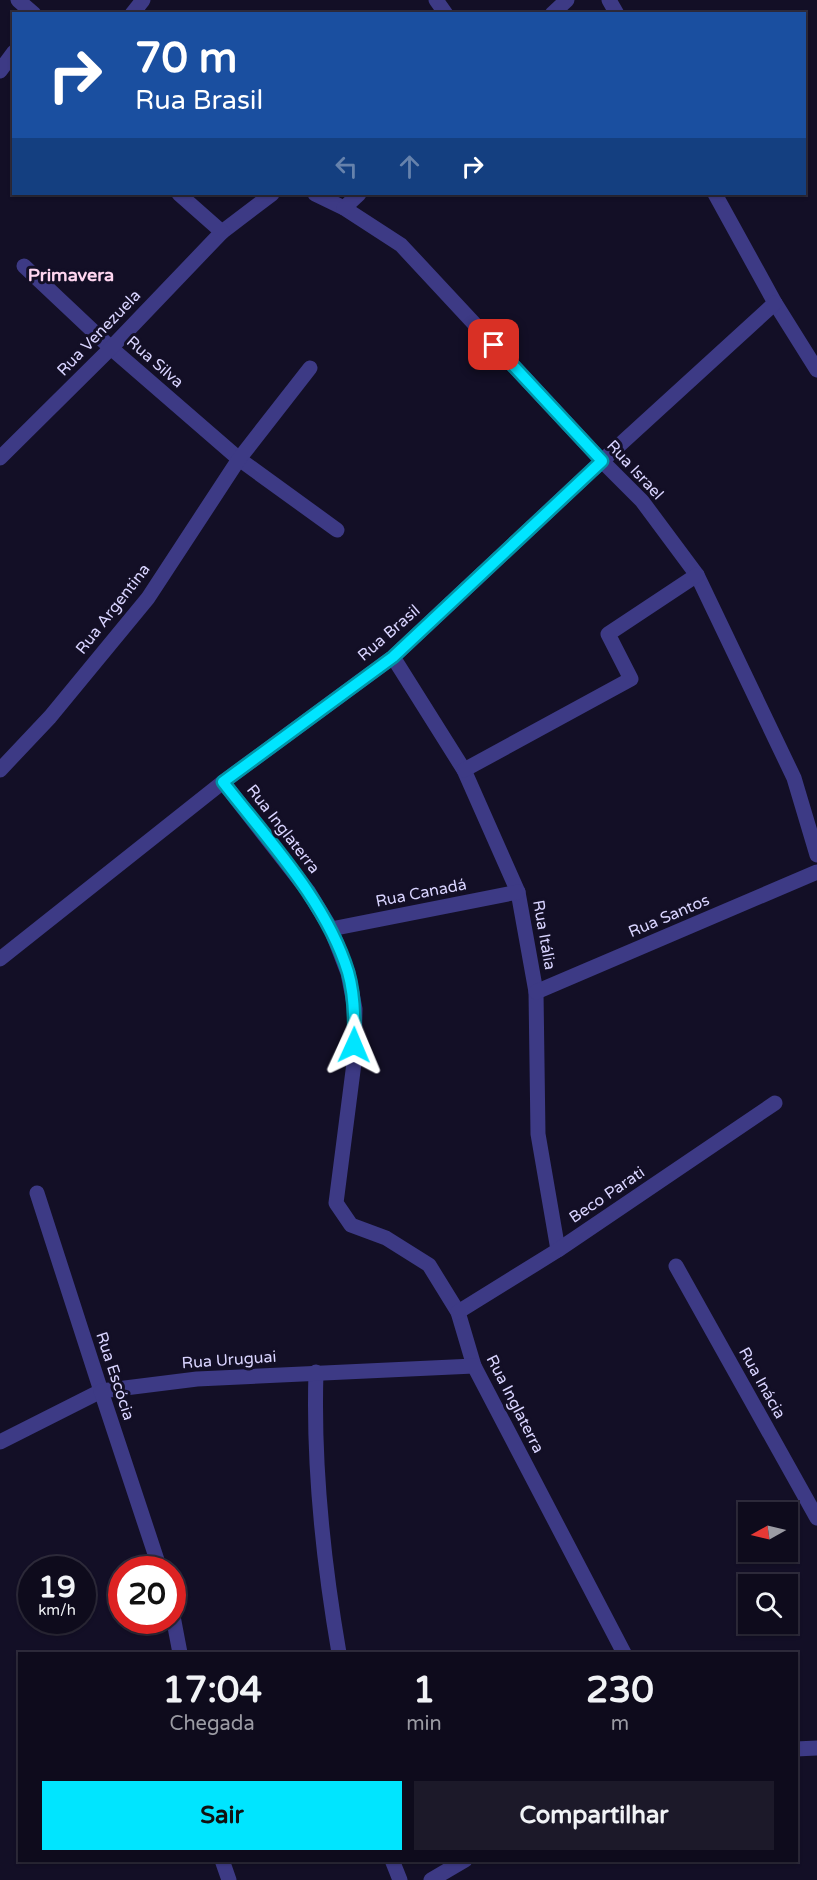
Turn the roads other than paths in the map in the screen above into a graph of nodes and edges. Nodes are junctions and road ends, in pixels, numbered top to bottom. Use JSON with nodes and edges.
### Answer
{"nodes":[{"id":1,"x":18,"y":0,"type":"edge"},
{"id":2,"x":143,"y":0,"type":"edge"},
{"id":3,"x":567,"y":0,"type":"edge"},
{"id":4,"x":32,"y":12,"type":"edge"},
{"id":5,"x":134,"y":12,"type":"edge"},
{"id":6,"x":554,"y":12,"type":"edge"},
{"id":7,"x":12,"y":55,"type":"edge"},
{"id":8,"x":0,"y":71,"type":"edge"},
{"id":9,"x":180,"y":195,"type":"edge"},
{"id":10,"x":272,"y":195,"type":"edge"},
{"id":11,"x":317,"y":195,"type":"edge"},
{"id":12,"x":358,"y":195,"type":"edge"},
{"id":13,"x":716,"y":195,"type":"edge"},
{"id":14,"x":344,"y":208,"type":"junction"},
{"id":15,"x":222,"y":232,"type":"junction"},
{"id":16,"x":24,"y":266,"type":"dead end"},
{"id":17,"x":775,"y":303,"type":"junction"},
{"id":18,"x":111,"y":348,"type":"junction"},
{"id":19,"x":310,"y":368,"type":"dead end"},
{"id":20,"x":817,"y":370,"type":"edge"},
{"id":21,"x":0,"y":458,"type":"edge"},
{"id":22,"x":239,"y":459,"type":"junction"},
{"id":23,"x":602,"y":461,"type":"junction"},
{"id":24,"x":337,"y":530,"type":"dead end"},
{"id":25,"x":697,"y":575,"type":"junction"},
{"id":26,"x":393,"y":657,"type":"junction"},
{"id":27,"x":0,"y":770,"type":"edge"},
{"id":28,"x":464,"y":770,"type":"junction"},
{"id":29,"x":223,"y":782,"type":"junction"},
{"id":30,"x":817,"y":855,"type":"edge"},
{"id":31,"x":817,"y":872,"type":"edge"},
{"id":32,"x":518,"y":892,"type":"junction"},
{"id":33,"x":331,"y":929,"type":"junction"},
{"id":34,"x":0,"y":958,"type":"edge"},
{"id":35,"x":536,"y":992,"type":"junction"},
{"id":36,"x":775,"y":1103,"type":"dead end"},
{"id":37,"x":37,"y":1193,"type":"dead end"},
{"id":38,"x":558,"y":1250,"type":"junction"},
{"id":39,"x":676,"y":1266,"type":"dead end"},
{"id":40,"x":458,"y":1312,"type":"junction"},
{"id":41,"x":474,"y":1366,"type":"junction"},
{"id":42,"x":316,"y":1372,"type":"junction"},
{"id":43,"x":101,"y":1391,"type":"junction"},
{"id":44,"x":0,"y":1442,"type":"edge"},
{"id":45,"x":817,"y":1518,"type":"edge"},
{"id":46,"x":156,"y":1556,"type":"edge"},
{"id":47,"x":176,"y":1634,"type":"edge"},
{"id":48,"x":180,"y":1652,"type":"edge"},
{"id":49,"x":339,"y":1652,"type":"edge"},
{"id":50,"x":623,"y":1652,"type":"edge"},
{"id":51,"x":817,"y":1748,"type":"edge"},
{"id":52,"x":798,"y":1749,"type":"edge"},
{"id":53,"x":223,"y":1862,"type":"edge"},
{"id":54,"x":393,"y":1862,"type":"edge"},
{"id":55,"x":462,"y":1862,"type":"edge"},
{"id":56,"x":229,"y":1880,"type":"edge"},
{"id":57,"x":400,"y":1880,"type":"edge"},
{"id":58,"x":430,"y":1880,"type":"edge"}],
"edges":[{"from":1,"to":4,"type":"street"},
{"from":2,"to":5,"type":"street"},
{"from":3,"to":6,"type":"street"},
{"from":7,"to":8,"type":"street"},
{"from":9,"to":15,"type":"street"},
{"from":10,"to":15,"type":"street"},
{"from":11,"to":14,"type":"street","name":"Rua Israel"},
{"from":12,"to":14,"type":"street"},
{"from":13,"to":17,"type":"street"},
{"from":14,"to":23,"type":"street","name":"Rua Israel"},
{"from":15,"to":18,"type":"street","name":"Rua Venezuela"},
{"from":16,"to":18,"type":"street","name":"Rua Silva"},
{"from":17,"to":20,"type":"street"},
{"from":17,"to":23,"type":"street","name":"Rua Brasil"},
{"from":18,"to":21,"type":"street","name":"Rua Venezuela"},
{"from":18,"to":22,"type":"street","name":"Rua Silva"},
{"from":19,"to":22,"type":"street"},
{"from":22,"to":24,"type":"street","name":"Rua Silva"},
{"from":22,"to":27,"type":"street","name":"Rua Argentina"},
{"from":23,"to":25,"type":"street","name":"Rua Israel"},
{"from":23,"to":26,"type":"street","name":"Rua Brasil"},
{"from":25,"to":28,"type":"street"},
{"from":25,"to":30,"type":"street","name":"Rua Israel"},
{"from":26,"to":28,"type":"street","name":"Rua Itália"},
{"from":26,"to":29,"type":"street","name":"Rua Brasil"},
{"from":28,"to":32,"type":"street","name":"Rua Itália"},
{"from":29,"to":33,"type":"street","name":"Rua Inglaterra"},
{"from":29,"to":34,"type":"street","name":"Rua Brasil"},
{"from":31,"to":35,"type":"street","name":"Rua Santos"},
{"from":32,"to":33,"type":"street","name":"Rua Canadá"},
{"from":32,"to":35,"type":"street","name":"Rua Itália"},
{"from":33,"to":40,"type":"street","name":"Rua Inglaterra"},
{"from":35,"to":38,"type":"street","name":"Rua Itália"},
{"from":36,"to":38,"type":"street","name":"Beco Parati"},
{"from":37,"to":43,"type":"street","name":"Rua Escócia"},
{"from":38,"to":40,"type":"street","name":"Beco Parati"},
{"from":39,"to":45,"type":"street","name":"Rua Inácia"},
{"from":40,"to":41,"type":"street","name":"Rua Inglaterra"},
{"from":41,"to":42,"type":"street","name":"Rua Uruguai"},
{"from":41,"to":50,"type":"street","name":"Rua Inglaterra"},
{"from":42,"to":43,"type":"street","name":"Rua Uruguai"},
{"from":42,"to":49,"type":"street"},
{"from":43,"to":44,"type":"street","name":"Rua Uruguai"},
{"from":43,"to":46,"type":"street","name":"Rua Escócia"},
{"from":47,"to":48,"type":"street"},
{"from":51,"to":52,"type":"street"},
{"from":53,"to":56,"type":"street"},
{"from":54,"to":57,"type":"street"},
{"from":55,"to":58,"type":"street"}]}
